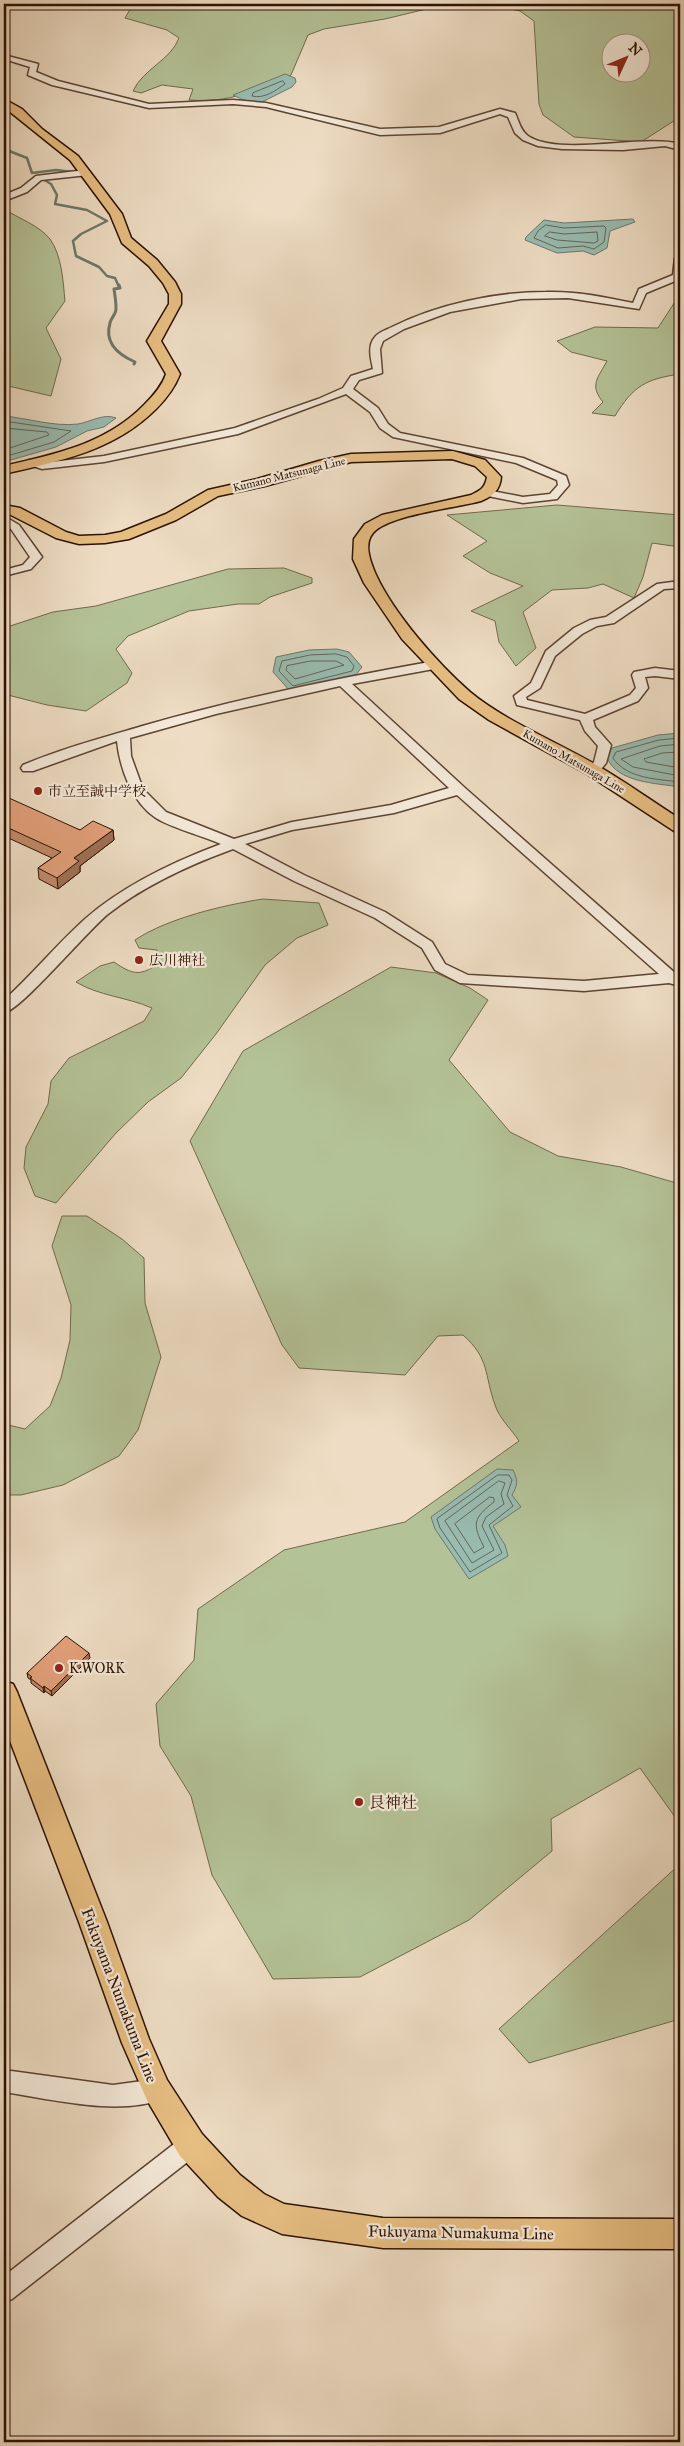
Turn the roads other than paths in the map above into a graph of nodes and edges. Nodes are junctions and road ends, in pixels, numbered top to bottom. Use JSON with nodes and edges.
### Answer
{"nodes":[{"id":1,"x":4,"y":57,"type":"edge"},
{"id":2,"x":4,"y":102,"type":"edge"},
{"id":3,"x":680,"y":147,"type":"edge"},
{"id":4,"x":85,"y":173,"type":"junction"},
{"id":5,"x":4,"y":198,"type":"edge"},
{"id":6,"x":680,"y":258,"type":"edge"},
{"id":7,"x":347,"y":390,"type":"junction"},
{"id":8,"x":484,"y":459,"type":"junction"},
{"id":9,"x":30,"y":463,"type":"junction"},
{"id":10,"x":4,"y":470,"type":"edge"},
{"id":11,"x":487,"y":492,"type":"junction"},
{"id":12,"x":4,"y":509,"type":"edge"},
{"id":13,"x":4,"y":519,"type":"edge"},
{"id":14,"x":4,"y":573,"type":"edge"},
{"id":15,"x":680,"y":585,"type":"edge"},
{"id":16,"x":436,"y":665,"type":"junction"},
{"id":17,"x":680,"y":675,"type":"edge"},
{"id":18,"x":343,"y":682,"type":"junction"},
{"id":19,"x":586,"y":718,"type":"junction"},
{"id":20,"x":123,"y":735,"type":"junction"},
{"id":21,"x":28,"y":768,"type":"dead end"},
{"id":22,"x":593,"y":770,"type":"junction"},
{"id":23,"x":460,"y":791,"type":"junction"},
{"id":24,"x":680,"y":827,"type":"edge"},
{"id":25,"x":234,"y":844,"type":"junction"},
{"id":26,"x":678,"y":980,"type":"edge"},
{"id":27,"x":4,"y":1008,"type":"edge"},
{"id":28,"x":4,"y":1692,"type":"edge"},
{"id":29,"x":4,"y":2081,"type":"edge"},
{"id":30,"x":157,"y":2090,"type":"junction"},
{"id":31,"x":191,"y":2145,"type":"junction"},
{"id":32,"x":680,"y":2234,"type":"edge"},
{"id":33,"x":4,"y":2291,"type":"edge"}],
"edges":[{"from":1,"to":3,"type":"street"},
{"from":2,"to":4,"type":"main road"},
{"from":4,"to":5,"type":"street"},
{"from":4,"to":9,"type":"main road"},
{"from":6,"to":7,"type":"street"},
{"from":7,"to":8,"type":"street"},
{"from":7,"to":9,"type":"street"},
{"from":8,"to":11,"type":"main road"},
{"from":8,"to":11,"type":"street"},
{"from":8,"to":12,"type":"main road","name":"Kumano Matsunaga Line"},
{"from":9,"to":10,"type":"main road"},
{"from":11,"to":16,"type":"main road","name":"Kumano Matsunaga Line"},
{"from":13,"to":14,"type":"street"},
{"from":15,"to":19,"type":"street"},
{"from":16,"to":18,"type":"street"},
{"from":16,"to":22,"type":"main road","name":"Kumano Matsunaga Line"},
{"from":17,"to":19,"type":"street"},
{"from":18,"to":20,"type":"street"},
{"from":18,"to":23,"type":"street"},
{"from":19,"to":22,"type":"street"},
{"from":20,"to":21,"type":"street"},
{"from":20,"to":25,"type":"street"},
{"from":22,"to":24,"type":"main road","name":"Kumano Matsunaga Line"},
{"from":23,"to":25,"type":"street"},
{"from":23,"to":26,"type":"street"},
{"from":25,"to":26,"type":"street"},
{"from":25,"to":27,"type":"street"},
{"from":28,"to":30,"type":"main road","name":"Fukuyama Numakuma Line"},
{"from":29,"to":30,"type":"street"},
{"from":30,"to":31,"type":"main road","name":"Fukuyama Numakuma Line"},
{"from":31,"to":32,"type":"main road","name":"Fukuyama Numakuma Line"},
{"from":31,"to":33,"type":"street"}]}
